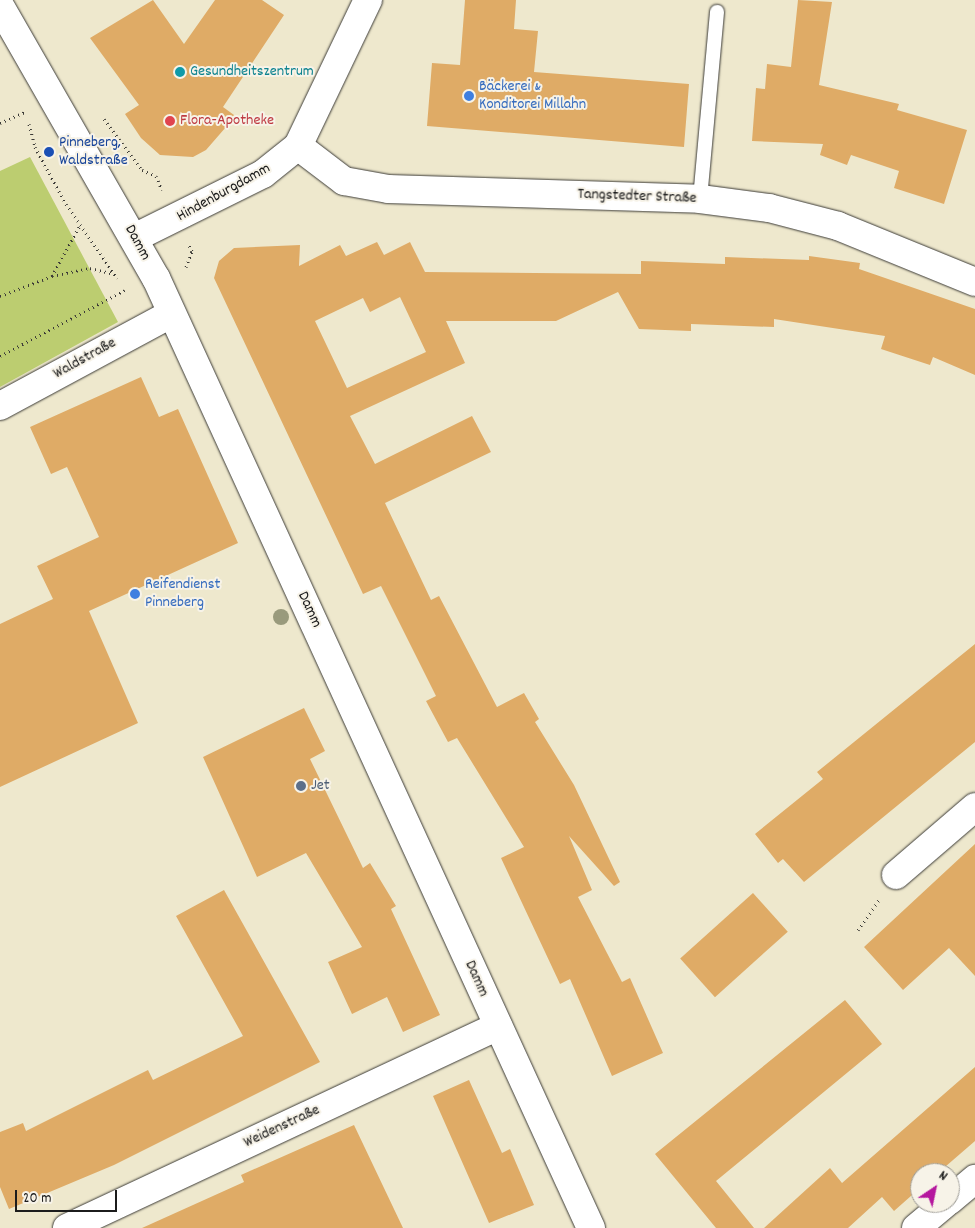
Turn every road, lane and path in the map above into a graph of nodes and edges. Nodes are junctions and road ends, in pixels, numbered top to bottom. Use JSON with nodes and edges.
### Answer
{"nodes":[{"id":1,"x":368,"y":0,"type":"edge"},
{"id":2,"x":0,"y":6,"type":"edge"},
{"id":3,"x":717,"y":12,"type":"dead end"},
{"id":4,"x":22,"y":103,"type":"dead end"},
{"id":5,"x":26,"y":111,"type":"junction"},
{"id":6,"x":0,"y":123,"type":"edge"},
{"id":7,"x":298,"y":146,"type":"junction"},
{"id":8,"x":142,"y":170,"type":"dead end"},
{"id":9,"x":156,"y":176,"type":"dead end"},
{"id":10,"x":700,"y":199,"type":"junction"},
{"id":11,"x":80,"y":225,"type":"junction"},
{"id":12,"x":134,"y":238,"type":"junction"},
{"id":13,"x":192,"y":251,"type":"dead end"},
{"id":14,"x":186,"y":267,"type":"dead end"},
{"id":15,"x":114,"y":274,"type":"junction"},
{"id":16,"x":52,"y":276,"type":"junction"},
{"id":17,"x":975,"y":282,"type":"edge"},
{"id":18,"x":0,"y":296,"type":"edge"},
{"id":19,"x":171,"y":314,"type":"junction"},
{"id":20,"x":0,"y":356,"type":"edge"},
{"id":21,"x":0,"y":406,"type":"edge"},
{"id":22,"x":975,"y":807,"type":"edge"},
{"id":23,"x":896,"y":875,"type":"dead end"},
{"id":24,"x":498,"y":1026,"type":"junction"},
{"id":25,"x":975,"y":1179,"type":"edge"},
{"id":26,"x":960,"y":1192,"type":"edge"},
{"id":27,"x":934,"y":1213,"type":"edge"},
{"id":28,"x":67,"y":1228,"type":"edge"},
{"id":29,"x":590,"y":1228,"type":"edge"},
{"id":30,"x":916,"y":1228,"type":"edge"}],
"edges":[{"from":1,"to":7,"type":"street","name":"Hindenburgdamm"},
{"from":2,"to":12,"type":"street","name":"Damm"},
{"from":3,"to":10,"type":"lane"},
{"from":4,"to":5,"type":"path"},
{"from":5,"to":6,"type":"path"},
{"from":5,"to":11,"type":"path"},
{"from":7,"to":10,"type":"street","name":"Tangstedter Straße"},
{"from":7,"to":12,"type":"street","name":"Hindenburgdamm"},
{"from":8,"to":9,"type":"path"},
{"from":10,"to":17,"type":"street","name":"Tangstedter Straße"},
{"from":11,"to":15,"type":"path"},
{"from":11,"to":16,"type":"path"},
{"from":12,"to":19,"type":"street","name":"Damm"},
{"from":13,"to":14,"type":"path"},
{"from":15,"to":16,"type":"path"},
{"from":15,"to":20,"type":"path"},
{"from":16,"to":18,"type":"path"},
{"from":19,"to":21,"type":"street","name":"Waldstraße"},
{"from":19,"to":24,"type":"street","name":"Damm"},
{"from":22,"to":23,"type":"street"},
{"from":24,"to":28,"type":"street","name":"Weidenstraße"},
{"from":24,"to":29,"type":"street","name":"Damm"},
{"from":25,"to":26,"type":"street"},
{"from":27,"to":30,"type":"street"}]}
